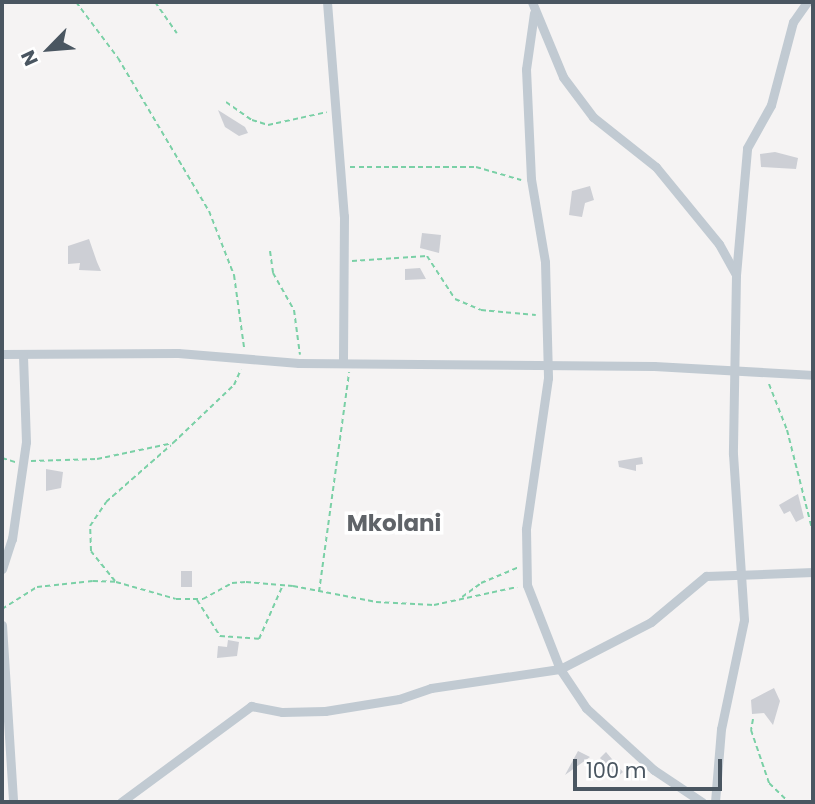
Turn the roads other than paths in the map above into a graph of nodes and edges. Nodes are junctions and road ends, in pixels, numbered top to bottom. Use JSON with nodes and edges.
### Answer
{"nodes":[{"id":1,"x":327,"y":2,"type":"edge"},
{"id":2,"x":532,"y":2,"type":"edge"},
{"id":3,"x":807,"y":2,"type":"edge"},
{"id":4,"x":534,"y":12,"type":"junction"},
{"id":5,"x":736,"y":275,"type":"junction"},
{"id":6,"x":2,"y":354,"type":"edge"},
{"id":7,"x":23,"y":355,"type":"junction"},
{"id":8,"x":346,"y":361,"type":"junction"},
{"id":9,"x":548,"y":366,"type":"junction"},
{"id":10,"x":733,"y":371,"type":"junction"},
{"id":11,"x":813,"y":375,"type":"edge"},
{"id":12,"x":2,"y":569,"type":"edge"},
{"id":13,"x":813,"y":572,"type":"edge"},
{"id":14,"x":741,"y":576,"type":"junction"},
{"id":15,"x":2,"y":625,"type":"edge"},
{"id":16,"x":560,"y":669,"type":"junction"},
{"id":17,"x":13,"y":802,"type":"edge"},
{"id":18,"x":121,"y":802,"type":"edge"},
{"id":19,"x":702,"y":802,"type":"edge"},
{"id":20,"x":715,"y":802,"type":"edge"}],
"edges":[{"from":1,"to":8,"type":"street"},
{"from":2,"to":4,"type":"street"},
{"from":3,"to":5,"type":"street"},
{"from":4,"to":5,"type":"street"},
{"from":4,"to":9,"type":"street"},
{"from":5,"to":10,"type":"street"},
{"from":6,"to":7,"type":"street"},
{"from":7,"to":8,"type":"street"},
{"from":7,"to":12,"type":"street"},
{"from":8,"to":9,"type":"street"},
{"from":9,"to":10,"type":"street"},
{"from":9,"to":16,"type":"street"},
{"from":10,"to":11,"type":"street"},
{"from":10,"to":14,"type":"street"},
{"from":13,"to":14,"type":"street"},
{"from":14,"to":16,"type":"street"},
{"from":14,"to":20,"type":"street"},
{"from":15,"to":17,"type":"street"},
{"from":16,"to":18,"type":"street"},
{"from":16,"to":19,"type":"street"}]}
